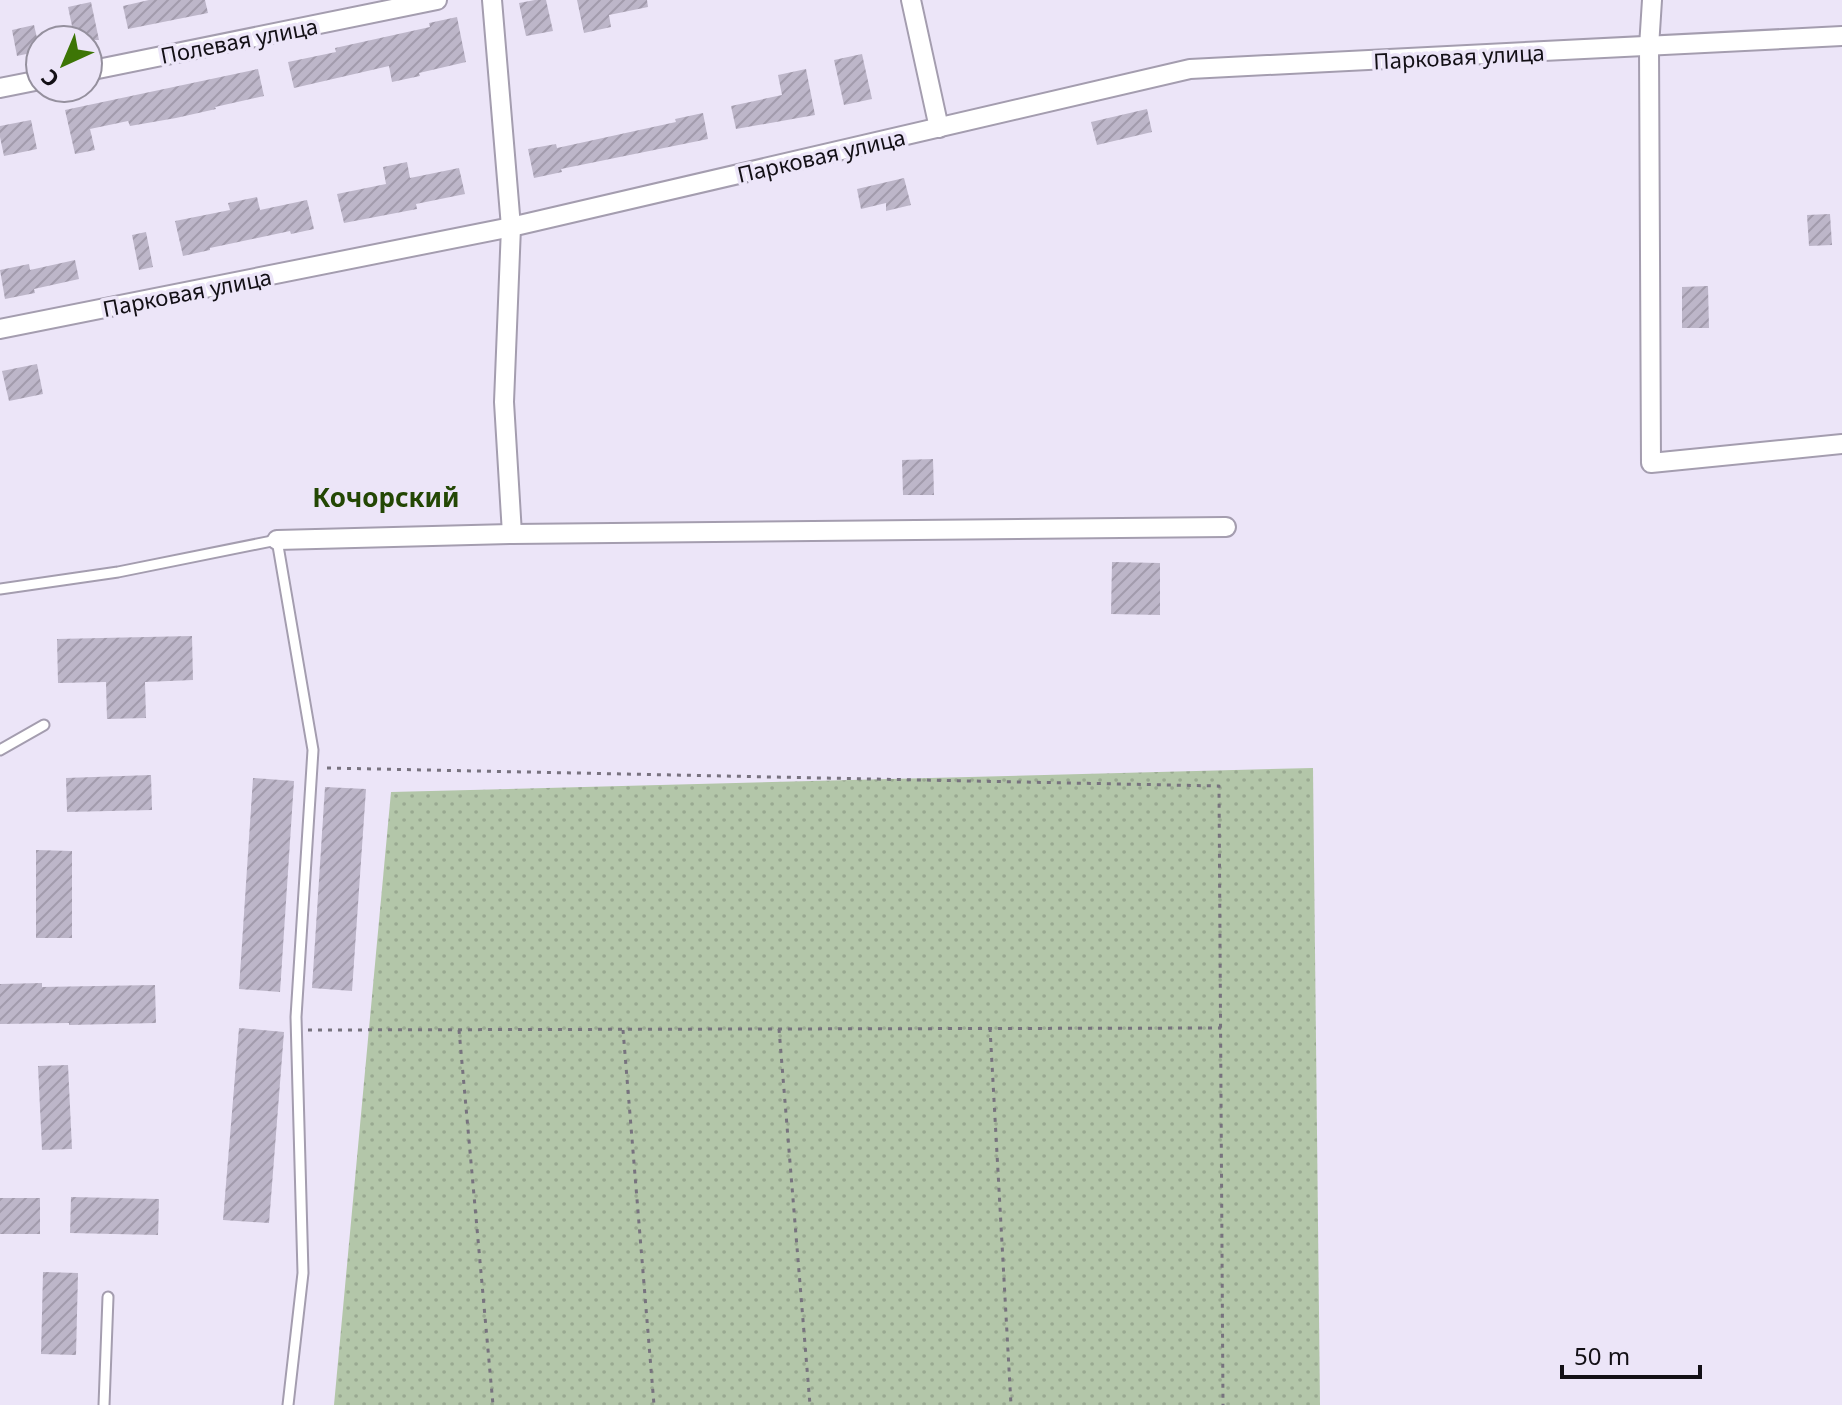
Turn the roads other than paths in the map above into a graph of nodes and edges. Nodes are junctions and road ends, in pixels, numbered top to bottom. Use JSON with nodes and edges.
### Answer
{"nodes":[{"id":1,"x":437,"y":0,"type":"edge"},
{"id":2,"x":492,"y":0,"type":"edge"},
{"id":3,"x":911,"y":0,"type":"edge"},
{"id":4,"x":1652,"y":0,"type":"edge"},
{"id":5,"x":1842,"y":36,"type":"edge"},
{"id":6,"x":1649,"y":47,"type":"junction"},
{"id":7,"x":104,"y":68,"type":"edge"},
{"id":8,"x":24,"y":83,"type":"edge"},
{"id":9,"x":0,"y":88,"type":"edge"},
{"id":10,"x":939,"y":128,"type":"junction"},
{"id":11,"x":511,"y":227,"type":"junction"},
{"id":12,"x":0,"y":329,"type":"edge"},
{"id":13,"x":1842,"y":444,"type":"edge"},
{"id":14,"x":1226,"y":527,"type":"dead end"},
{"id":15,"x":512,"y":534,"type":"junction"},
{"id":16,"x":277,"y":540,"type":"junction"},
{"id":17,"x":0,"y":589,"type":"edge"},
{"id":18,"x":44,"y":725,"type":"dead end"},
{"id":19,"x":0,"y":750,"type":"edge"},
{"id":20,"x":108,"y":1297,"type":"dead end"},
{"id":21,"x":104,"y":1405,"type":"edge"},
{"id":22,"x":288,"y":1405,"type":"edge"}],
"edges":[{"from":1,"to":7,"type":"street","name":"Полевая улица"},
{"from":2,"to":11,"type":"street"},
{"from":3,"to":10,"type":"street"},
{"from":4,"to":6,"type":"street"},
{"from":5,"to":6,"type":"street","name":"Парковая улица"},
{"from":6,"to":10,"type":"street","name":"Парковая улица"},
{"from":6,"to":13,"type":"street"},
{"from":8,"to":9,"type":"street"},
{"from":10,"to":11,"type":"street","name":"Парковая улица"},
{"from":11,"to":12,"type":"street","name":"Парковая улица"},
{"from":11,"to":15,"type":"street"},
{"from":14,"to":15,"type":"street"},
{"from":15,"to":16,"type":"street"},
{"from":16,"to":17,"type":"lane"},
{"from":16,"to":22,"type":"lane"},
{"from":18,"to":19,"type":"lane"},
{"from":20,"to":21,"type":"lane"}]}
